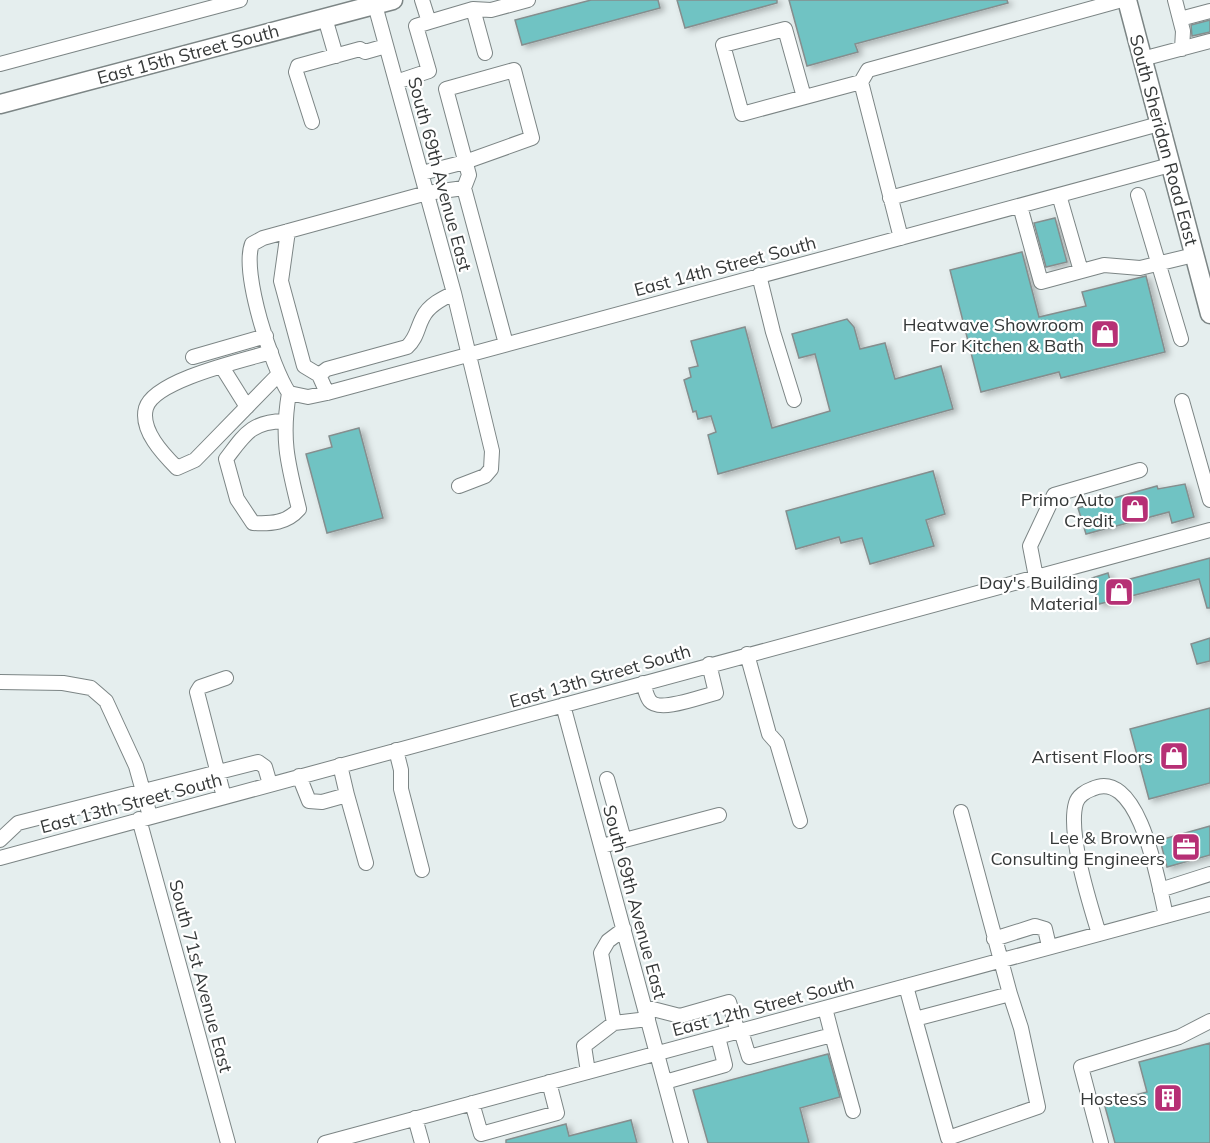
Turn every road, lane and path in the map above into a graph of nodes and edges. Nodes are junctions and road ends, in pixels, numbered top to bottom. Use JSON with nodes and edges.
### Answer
{"nodes":[{"id":1,"x":240,"y":0,"type":"edge"},
{"id":2,"x":422,"y":0,"type":"edge"},
{"id":3,"x":528,"y":0,"type":"edge"},
{"id":4,"x":1122,"y":0,"type":"edge"},
{"id":5,"x":1127,"y":0,"type":"edge"},
{"id":6,"x":1175,"y":0,"type":"edge"},
{"id":7,"x":384,"y":2,"type":"edge"},
{"id":8,"x":218,"y":3,"type":"edge"},
{"id":9,"x":490,"y":5,"type":"edge"},
{"id":10,"x":1082,"y":6,"type":"edge"},
{"id":11,"x":473,"y":9,"type":"junction"},
{"id":12,"x":1210,"y":11,"type":"edge"},
{"id":13,"x":325,"y":18,"type":"junction"},
{"id":14,"x":1180,"y":19,"type":"junction"},
{"id":15,"x":429,"y":22,"type":"junction"},
{"id":16,"x":1210,"y":41,"type":"edge"},
{"id":17,"x":386,"y":46,"type":"junction"},
{"id":18,"x":1182,"y":49,"type":"junction"},
{"id":19,"x":485,"y":52,"type":"dead end"},
{"id":20,"x":336,"y":56,"type":"junction"},
{"id":21,"x":1143,"y":59,"type":"junction"},
{"id":22,"x":0,"y":64,"type":"edge"},
{"id":23,"x":396,"y":82,"type":"junction"},
{"id":24,"x":861,"y":82,"type":"junction"},
{"id":25,"x":804,"y":97,"type":"junction"},
{"id":26,"x":0,"y":104,"type":"edge"},
{"id":27,"x":312,"y":122,"type":"dead end"},
{"id":28,"x":1159,"y":124,"type":"junction"},
{"id":29,"x":465,"y":162,"type":"junction"},
{"id":30,"x":1170,"y":165,"type":"junction"},
{"id":31,"x":422,"y":173,"type":"junction"},
{"id":32,"x":464,"y":188,"type":"junction"},
{"id":33,"x":427,"y":193,"type":"junction"},
{"id":34,"x":1059,"y":195,"type":"junction"},
{"id":35,"x":1138,"y":195,"type":"dead end"},
{"id":36,"x":890,"y":198,"type":"junction"},
{"id":37,"x":1020,"y":206,"type":"junction"},
{"id":38,"x":288,"y":231,"type":"junction"},
{"id":39,"x":901,"y":238,"type":"junction"},
{"id":40,"x":1194,"y":255,"type":"junction"},
{"id":41,"x":1159,"y":263,"type":"junction"},
{"id":42,"x":1081,"y":271,"type":"junction"},
{"id":43,"x":759,"y":275,"type":"junction"},
{"id":44,"x":454,"y":293,"type":"junction"},
{"id":45,"x":1210,"y":314,"type":"edge"},
{"id":46,"x":266,"y":336,"type":"junction"},
{"id":47,"x":1181,"y":339,"type":"dead end"},
{"id":48,"x":506,"y":344,"type":"junction"},
{"id":49,"x":407,"y":347,"type":"junction"},
{"id":50,"x":271,"y":352,"type":"junction"},
{"id":51,"x":470,"y":353,"type":"junction"},
{"id":52,"x":193,"y":357,"type":"dead end"},
{"id":53,"x":222,"y":367,"type":"junction"},
{"id":54,"x":418,"y":368,"type":"junction"},
{"id":55,"x":320,"y":375,"type":"junction"},
{"id":56,"x":277,"y":376,"type":"junction"},
{"id":57,"x":289,"y":393,"type":"junction"},
{"id":58,"x":327,"y":393,"type":"junction"},
{"id":59,"x":795,"y":400,"type":"dead end"},
{"id":60,"x":1182,"y":401,"type":"dead end"},
{"id":61,"x":247,"y":407,"type":"junction"},
{"id":62,"x":284,"y":421,"type":"junction"},
{"id":63,"x":1205,"y":465,"type":"edge"},
{"id":64,"x":1140,"y":470,"type":"dead end"},
{"id":65,"x":459,"y":486,"type":"dead end"},
{"id":66,"x":1210,"y":500,"type":"edge"},
{"id":67,"x":1210,"y":530,"type":"edge"},
{"id":68,"x":1036,"y":577,"type":"junction"},
{"id":69,"x":747,"y":654,"type":"junction"},
{"id":70,"x":709,"y":664,"type":"junction"},
{"id":71,"x":226,"y":678,"type":"dead end"},
{"id":72,"x":0,"y":682,"type":"edge"},
{"id":73,"x":643,"y":682,"type":"junction"},
{"id":74,"x":563,"y":705,"type":"junction"},
{"id":75,"x":396,"y":750,"type":"junction"},
{"id":76,"x":340,"y":765,"type":"junction"},
{"id":77,"x":218,"y":772,"type":"junction"},
{"id":78,"x":299,"y":776,"type":"junction"},
{"id":79,"x":195,"y":778,"type":"junction"},
{"id":80,"x":607,"y":779,"type":"dead end"},
{"id":81,"x":270,"y":784,"type":"junction"},
{"id":82,"x":143,"y":792,"type":"junction"},
{"id":83,"x":348,"y":795,"type":"junction"},
{"id":84,"x":224,"y":796,"type":"junction"},
{"id":85,"x":202,"y":802,"type":"junction"},
{"id":86,"x":961,"y":812,"type":"dead end"},
{"id":87,"x":719,"y":815,"type":"dead end"},
{"id":88,"x":145,"y":818,"type":"junction"},
{"id":89,"x":800,"y":821,"type":"dead end"},
{"id":90,"x":0,"y":840,"type":"edge"},
{"id":91,"x":624,"y":840,"type":"junction"},
{"id":92,"x":602,"y":846,"type":"junction"},
{"id":93,"x":4,"y":857,"type":"edge"},
{"id":94,"x":366,"y":863,"type":"dead end"},
{"id":95,"x":422,"y":870,"type":"dead end"},
{"id":96,"x":1210,"y":874,"type":"edge"},
{"id":97,"x":1178,"y":885,"type":"junction"},
{"id":98,"x":1160,"y":890,"type":"junction"},
{"id":99,"x":1210,"y":904,"type":"edge"},
{"id":100,"x":1185,"y":911,"type":"junction"},
{"id":101,"x":1166,"y":916,"type":"junction"},
{"id":102,"x":624,"y":929,"type":"junction"},
{"id":103,"x":1099,"y":934,"type":"junction"},
{"id":104,"x":994,"y":939,"type":"junction"},
{"id":105,"x":1049,"y":946,"type":"junction"},
{"id":106,"x":1000,"y":961,"type":"junction"},
{"id":107,"x":906,"y":986,"type":"junction"},
{"id":108,"x":1010,"y":994,"type":"junction"},
{"id":109,"x":825,"y":1008,"type":"junction"},
{"id":110,"x":646,"y":1013,"type":"junction"},
{"id":111,"x":915,"y":1019,"type":"junction"},
{"id":112,"x":1210,"y":1021,"type":"edge"},
{"id":113,"x":614,"y":1023,"type":"junction"},
{"id":114,"x":739,"y":1031,"type":"junction"},
{"id":115,"x":832,"y":1035,"type":"junction"},
{"id":116,"x":718,"y":1037,"type":"junction"},
{"id":117,"x":657,"y":1054,"type":"junction"},
{"id":118,"x":588,"y":1072,"type":"junction"},
{"id":119,"x":549,"y":1082,"type":"junction"},
{"id":120,"x":665,"y":1082,"type":"junction"},
{"id":121,"x":472,"y":1103,"type":"junction"},
{"id":122,"x":853,"y":1111,"type":"dead end"},
{"id":123,"x":415,"y":1118,"type":"junction"},
{"id":124,"x":360,"y":1138,"type":"edge"},
{"id":125,"x":482,"y":1138,"type":"edge"},
{"id":126,"x":228,"y":1143,"type":"edge"},
{"id":127,"x":325,"y":1143,"type":"edge"},
{"id":128,"x":422,"y":1143,"type":"edge"},
{"id":129,"x":681,"y":1143,"type":"edge"},
{"id":130,"x":1101,"y":1143,"type":"edge"}],
"edges":[{"from":1,"to":8,"type":"street"},
{"from":2,"to":15,"type":"street"},
{"from":3,"to":9,"type":"street"},
{"from":4,"to":10,"type":"street"},
{"from":5,"to":21,"type":"main road","name":"South Sheridan Road East"},
{"from":6,"to":14,"type":"street"},
{"from":7,"to":13,"type":"main road","name":"East 15th Street South"},
{"from":7,"to":17,"type":"street","name":"South 69th Avenue East"},
{"from":8,"to":22,"type":"street"},
{"from":9,"to":11,"type":"street"},
{"from":10,"to":24,"type":"street"},
{"from":11,"to":15,"type":"street"},
{"from":11,"to":19,"type":"street"},
{"from":12,"to":14,"type":"street"},
{"from":13,"to":20,"type":"street"},
{"from":13,"to":26,"type":"main road","name":"East 15th Street South"},
{"from":14,"to":18,"type":"street"},
{"from":15,"to":23,"type":"street"},
{"from":16,"to":18,"type":"street"},
{"from":17,"to":20,"type":"street"},
{"from":17,"to":23,"type":"street","name":"South 69th Avenue East"},
{"from":18,"to":21,"type":"street"},
{"from":20,"to":27,"type":"street"},
{"from":21,"to":28,"type":"main road","name":"South Sheridan Road East"},
{"from":23,"to":31,"type":"street","name":"South 69th Avenue East"},
{"from":24,"to":25,"type":"street"},
{"from":24,"to":36,"type":"street"},
{"from":25,"to":25,"type":"street"},
{"from":28,"to":30,"type":"main road","name":"South Sheridan Road East"},
{"from":28,"to":36,"type":"street"},
{"from":29,"to":29,"type":"street"},
{"from":29,"to":31,"type":"street"},
{"from":29,"to":32,"type":"street"},
{"from":30,"to":34,"type":"street","name":"East 14th Street South"},
{"from":30,"to":40,"type":"main road","name":"South Sheridan Road East"},
{"from":31,"to":33,"type":"street","name":"South 69th Avenue East"},
{"from":32,"to":33,"type":"street"},
{"from":32,"to":48,"type":"street"},
{"from":33,"to":38,"type":"street"},
{"from":33,"to":44,"type":"street","name":"South 69th Avenue East"},
{"from":34,"to":37,"type":"street","name":"East 14th Street South"},
{"from":34,"to":42,"type":"street"},
{"from":35,"to":41,"type":"street"},
{"from":36,"to":39,"type":"street"},
{"from":37,"to":39,"type":"street","name":"East 14th Street South"},
{"from":37,"to":42,"type":"street"},
{"from":38,"to":46,"type":"street"},
{"from":38,"to":55,"type":"street"},
{"from":39,"to":43,"type":"street","name":"East 14th Street South"},
{"from":40,"to":41,"type":"street"},
{"from":40,"to":45,"type":"main road","name":"South Sheridan Road East"},
{"from":41,"to":42,"type":"street"},
{"from":41,"to":47,"type":"street"},
{"from":43,"to":48,"type":"street","name":"East 14th Street South"},
{"from":43,"to":59,"type":"street"},
{"from":44,"to":49,"type":"street"},
{"from":44,"to":51,"type":"street","name":"South 69th Avenue East"},
{"from":46,"to":50,"type":"street"},
{"from":46,"to":52,"type":"street"},
{"from":48,"to":51,"type":"street","name":"East 14th Street South"},
{"from":49,"to":54,"type":"street"},
{"from":49,"to":55,"type":"street"},
{"from":50,"to":53,"type":"street"},
{"from":50,"to":56,"type":"street"},
{"from":51,"to":54,"type":"street","name":"East 14th Street South"},
{"from":51,"to":65,"type":"street","name":"South 69th Avenue East"},
{"from":53,"to":61,"type":"street"},
{"from":53,"to":61,"type":"street"},
{"from":54,"to":58,"type":"street","name":"East 14th Street South"},
{"from":55,"to":58,"type":"street"},
{"from":56,"to":57,"type":"street"},
{"from":56,"to":61,"type":"street"},
{"from":57,"to":58,"type":"street","name":"East 14th Street South"},
{"from":57,"to":62,"type":"street"},
{"from":60,"to":63,"type":"street"},
{"from":62,"to":62,"type":"street"},
{"from":63,"to":66,"type":"street"},
{"from":64,"to":68,"type":"street"},
{"from":67,"to":68,"type":"street","name":"East 13th Street South"},
{"from":68,"to":69,"type":"street","name":"East 13th Street South"},
{"from":69,"to":70,"type":"street","name":"East 13th Street South"},
{"from":69,"to":89,"type":"street"},
{"from":70,"to":73,"type":"street","name":"East 13th Street South"},
{"from":70,"to":73,"type":"street"},
{"from":71,"to":77,"type":"street"},
{"from":72,"to":82,"type":"street","name":"South 71st Avenue East"},
{"from":73,"to":74,"type":"street","name":"East 13th Street South"},
{"from":74,"to":75,"type":"street","name":"East 13th Street South"},
{"from":74,"to":92,"type":"street","name":"South 69th Avenue East"},
{"from":75,"to":76,"type":"street","name":"East 13th Street South"},
{"from":75,"to":95,"type":"street"},
{"from":76,"to":78,"type":"street","name":"East 13th Street South"},
{"from":76,"to":83,"type":"street"},
{"from":77,"to":79,"type":"street"},
{"from":77,"to":81,"type":"street"},
{"from":77,"to":84,"type":"street"},
{"from":78,"to":81,"type":"street","name":"East 13th Street South"},
{"from":78,"to":83,"type":"street"},
{"from":79,"to":82,"type":"street"},
{"from":79,"to":85,"type":"street"},
{"from":80,"to":91,"type":"street"},
{"from":81,"to":84,"type":"street","name":"East 13th Street South"},
{"from":82,"to":88,"type":"street","name":"South 71st Avenue East"},
{"from":82,"to":90,"type":"street"},
{"from":83,"to":94,"type":"street"},
{"from":84,"to":85,"type":"street","name":"East 13th Street South"},
{"from":85,"to":88,"type":"street","name":"East 13th Street South"},
{"from":86,"to":104,"type":"street"},
{"from":87,"to":91,"type":"street"},
{"from":88,"to":93,"type":"street","name":"East 13th Street South"},
{"from":88,"to":126,"type":"street","name":"South 71st Avenue East"},
{"from":90,"to":93,"type":"street"},
{"from":91,"to":92,"type":"street"},
{"from":92,"to":102,"type":"street","name":"South 69th Avenue East"},
{"from":96,"to":97,"type":"street"},
{"from":97,"to":98,"type":"street"},
{"from":97,"to":100,"type":"street"},
{"from":98,"to":101,"type":"street"},
{"from":98,"to":103,"type":"street"},
{"from":99,"to":100,"type":"street","name":"East 12th Street South"},
{"from":100,"to":101,"type":"street","name":"East 12th Street South"},
{"from":101,"to":103,"type":"street","name":"East 12th Street South"},
{"from":102,"to":110,"type":"street","name":"South 69th Avenue East"},
{"from":102,"to":113,"type":"street"},
{"from":103,"to":105,"type":"street","name":"East 12th Street South"},
{"from":104,"to":105,"type":"street"},
{"from":104,"to":106,"type":"street"},
{"from":105,"to":106,"type":"street","name":"East 12th Street South"},
{"from":106,"to":107,"type":"street","name":"East 12th Street South"},
{"from":106,"to":108,"type":"street"},
{"from":107,"to":109,"type":"street","name":"East 12th Street South"},
{"from":107,"to":111,"type":"street"},
{"from":108,"to":111,"type":"street"},
{"from":108,"to":111,"type":"street"},
{"from":109,"to":114,"type":"street","name":"East 12th Street South"},
{"from":109,"to":115,"type":"street"},
{"from":110,"to":113,"type":"street"},
{"from":110,"to":114,"type":"street"},
{"from":110,"to":117,"type":"street","name":"South 69th Avenue East"},
{"from":112,"to":130,"type":"street"},
{"from":113,"to":118,"type":"street"},
{"from":114,"to":115,"type":"street"},
{"from":114,"to":116,"type":"street","name":"East 12th Street South"},
{"from":115,"to":122,"type":"street"},
{"from":116,"to":117,"type":"street","name":"East 12th Street South"},
{"from":116,"to":120,"type":"street"},
{"from":117,"to":118,"type":"street","name":"East 12th Street South"},
{"from":117,"to":120,"type":"street","name":"South 69th Avenue East"},
{"from":118,"to":119,"type":"street","name":"East 12th Street South"},
{"from":119,"to":121,"type":"street","name":"East 12th Street South"},
{"from":119,"to":125,"type":"street"},
{"from":120,"to":129,"type":"street","name":"South 69th Avenue East"},
{"from":121,"to":123,"type":"street","name":"East 12th Street South"},
{"from":121,"to":125,"type":"street"},
{"from":123,"to":124,"type":"street","name":"East 12th Street South"},
{"from":123,"to":128,"type":"street"},
{"from":124,"to":127,"type":"street","name":"East 12th Street South"}]}
